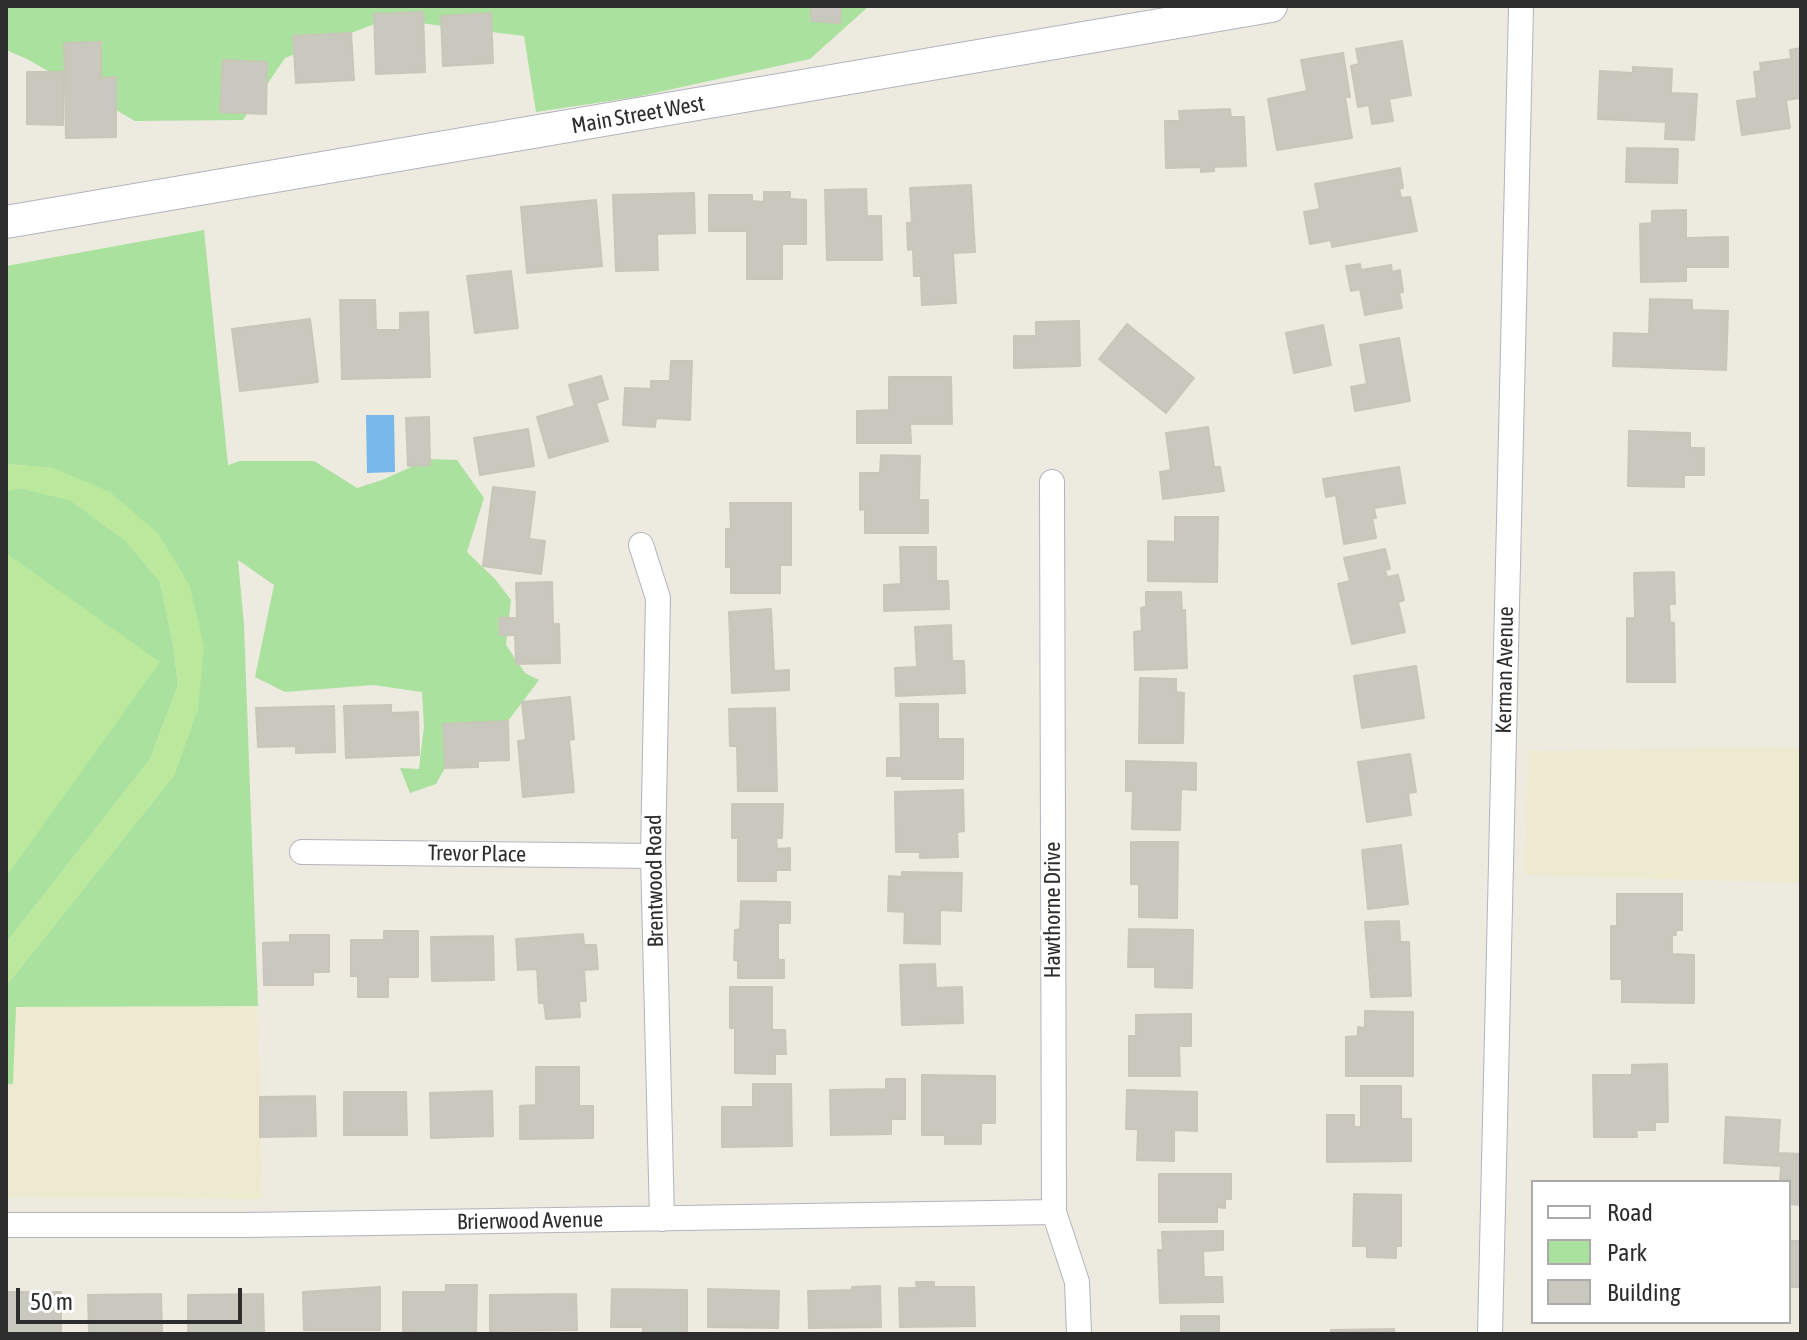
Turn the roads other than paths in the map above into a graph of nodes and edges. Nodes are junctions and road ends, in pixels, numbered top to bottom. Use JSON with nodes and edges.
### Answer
{"nodes":[{"id":1,"x":1271,"y":6,"type":"edge"},
{"id":2,"x":1521,"y":6,"type":"edge"},
{"id":3,"x":6,"y":222,"type":"edge"},
{"id":4,"x":1052,"y":482,"type":"dead end"},
{"id":5,"x":641,"y":545,"type":"dead end"},
{"id":6,"x":302,"y":852,"type":"dead end"},
{"id":7,"x":653,"y":856,"type":"junction"},
{"id":8,"x":1054,"y":1212,"type":"junction"},
{"id":9,"x":662,"y":1219,"type":"junction"},
{"id":10,"x":6,"y":1225,"type":"edge"},
{"id":11,"x":1079,"y":1334,"type":"edge"},
{"id":12,"x":1490,"y":1334,"type":"edge"}],
"edges":[{"from":1,"to":3,"type":"main road","name":"Main Street West"},
{"from":2,"to":12,"type":"street","name":"Kerman Avenue"},
{"from":4,"to":8,"type":"street","name":"Hawthorne Drive"},
{"from":5,"to":7,"type":"street","name":"Brentwood Road"},
{"from":6,"to":7,"type":"street","name":"Trevor Place"},
{"from":7,"to":9,"type":"street","name":"Brentwood Road"},
{"from":8,"to":9,"type":"street","name":"Brierwood Avenue"},
{"from":8,"to":11,"type":"street","name":"Hawthorne Drive"},
{"from":9,"to":10,"type":"street","name":"Brierwood Avenue"}]}
